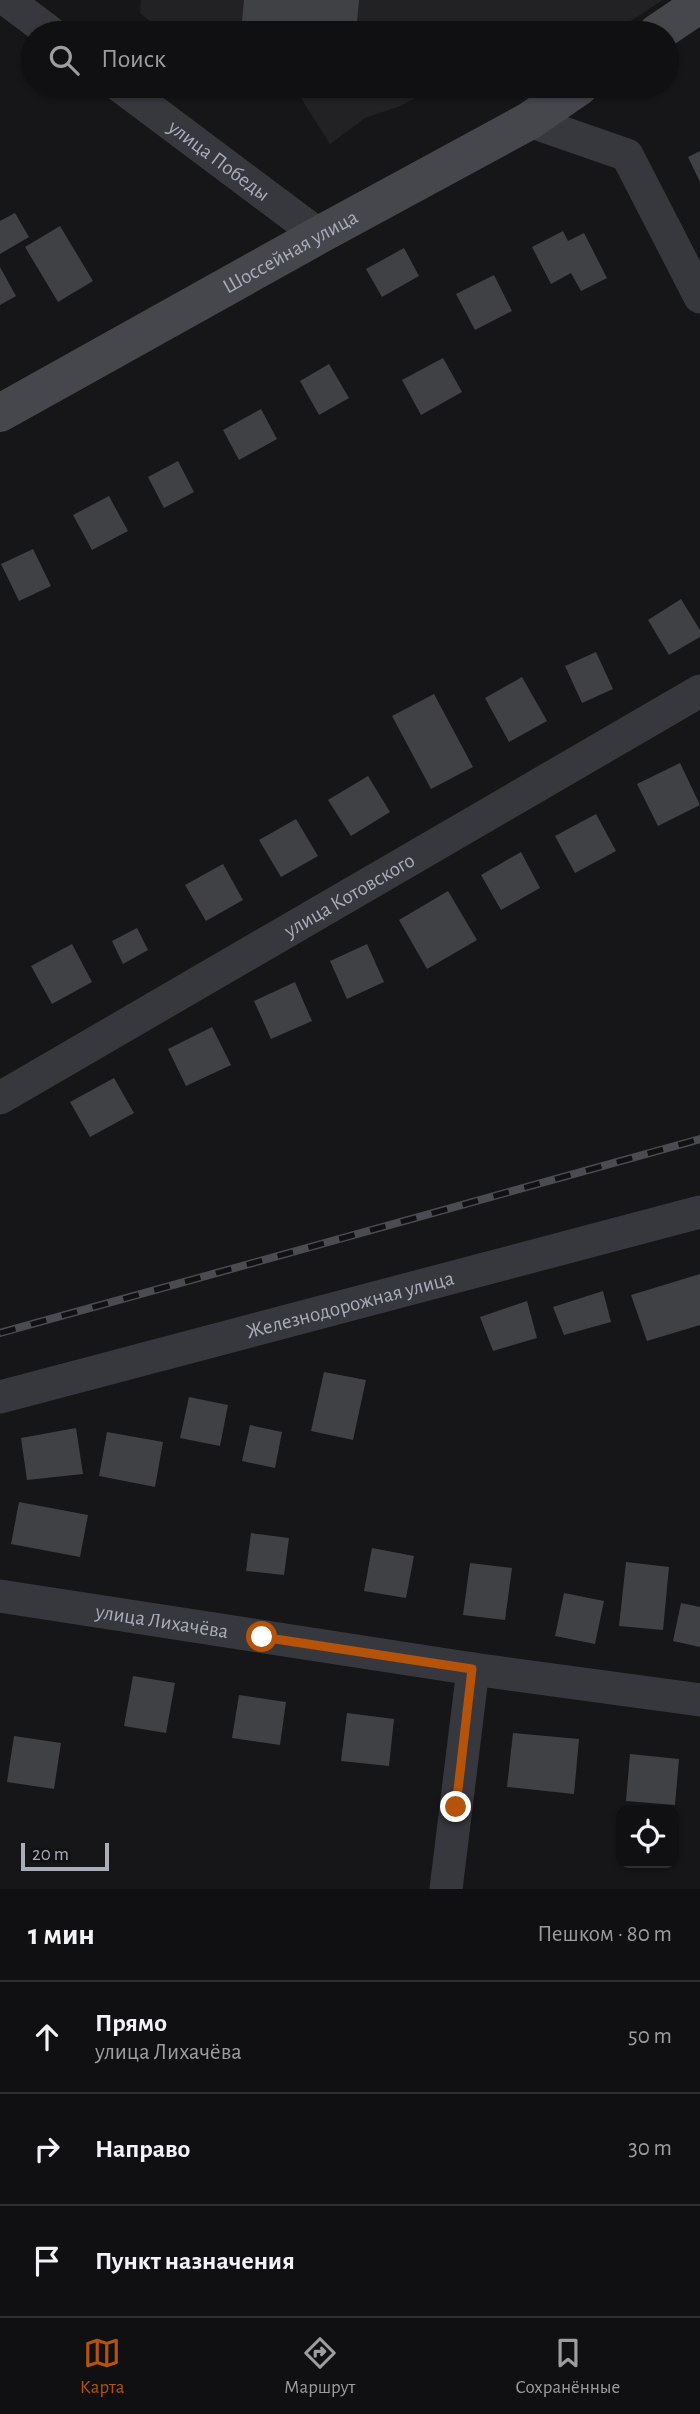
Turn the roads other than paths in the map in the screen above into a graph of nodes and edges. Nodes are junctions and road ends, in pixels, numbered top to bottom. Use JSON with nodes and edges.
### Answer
{"nodes":[{"id":1,"x":7,"y":0,"type":"edge"},
{"id":2,"x":700,"y":4,"type":"edge"},
{"id":3,"x":35,"y":21,"type":"edge"},
{"id":4,"x":675,"y":21,"type":"edge"},
{"id":5,"x":136,"y":98,"type":"edge"},
{"id":6,"x":563,"y":98,"type":"edge"},
{"id":7,"x":529,"y":121,"type":"junction"},
{"id":8,"x":318,"y":235,"type":"junction"},
{"id":9,"x":700,"y":297,"type":"edge"},
{"id":10,"x":0,"y":413,"type":"edge"},
{"id":11,"x":700,"y":691,"type":"edge"},
{"id":12,"x":0,"y":1098,"type":"edge"},
{"id":13,"x":700,"y":1212,"type":"edge"},
{"id":14,"x":0,"y":1397,"type":"edge"},
{"id":15,"x":0,"y":1596,"type":"edge"},
{"id":16,"x":472,"y":1669,"type":"junction"},
{"id":17,"x":700,"y":1700,"type":"edge"},
{"id":18,"x":446,"y":1889,"type":"edge"}],
"edges":[{"from":1,"to":3,"type":"street"},
{"from":2,"to":4,"type":"main road"},
{"from":5,"to":8,"type":"street","name":"улица Победы"},
{"from":6,"to":7,"type":"main road","name":"Шоссейная улица"},
{"from":7,"to":8,"type":"main road","name":"Шоссейная улица"},
{"from":7,"to":9,"type":"street"},
{"from":8,"to":10,"type":"main road","name":"Шоссейная улица"},
{"from":11,"to":12,"type":"street","name":"улица Котовского"},
{"from":13,"to":14,"type":"street","name":"Железнодорожная улица"},
{"from":15,"to":16,"type":"street","name":"улица Лихачёва"},
{"from":16,"to":17,"type":"street","name":"улица Лихачёва"},
{"from":16,"to":18,"type":"street"}]}
